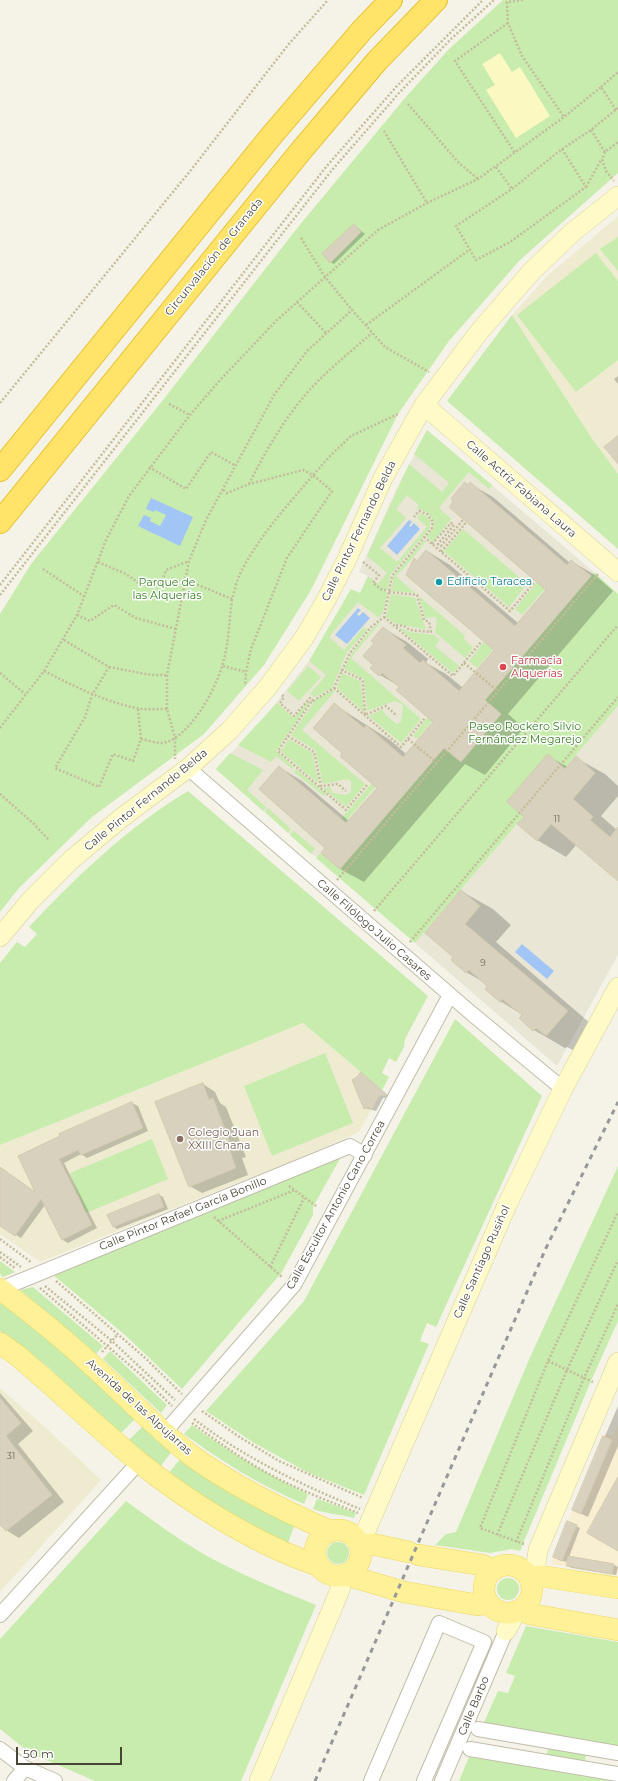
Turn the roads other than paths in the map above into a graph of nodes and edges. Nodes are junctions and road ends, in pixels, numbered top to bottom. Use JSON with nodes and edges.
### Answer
{"nodes":[{"id":1,"x":391,"y":0,"type":"edge"},
{"id":2,"x":436,"y":0,"type":"edge"},
{"id":3,"x":616,"y":188,"type":"edge"},
{"id":4,"x":424,"y":405,"type":"junction"},
{"id":5,"x":0,"y":470,"type":"edge"},
{"id":6,"x":0,"y":522,"type":"edge"},
{"id":7,"x":618,"y":572,"type":"edge"},
{"id":8,"x":183,"y":766,"type":"junction"},
{"id":9,"x":0,"y":937,"type":"edge"},
{"id":10,"x":618,"y":986,"type":"edge"},
{"id":11,"x":450,"y":995,"type":"junction"},
{"id":12,"x":563,"y":1089,"type":"junction"},
{"id":13,"x":365,"y":1155,"type":"junction"},
{"id":14,"x":0,"y":1289,"type":"edge"},
{"id":15,"x":0,"y":1343,"type":"edge"},
{"id":16,"x":618,"y":1362,"type":"edge"},
{"id":17,"x":164,"y":1433,"type":"junction"},
{"id":18,"x":139,"y":1462,"type":"junction"},
{"id":19,"x":330,"y":1531,"type":"junction"},
{"id":20,"x":359,"y":1544,"type":"junction"},
{"id":21,"x":317,"y":1565,"type":"junction"},
{"id":22,"x":493,"y":1570,"type":"junction"},
{"id":23,"x":526,"y":1573,"type":"junction"},
{"id":24,"x":343,"y":1576,"type":"junction"},
{"id":25,"x":618,"y":1588,"type":"edge"},
{"id":26,"x":506,"y":1614,"type":"junction"},
{"id":27,"x":0,"y":1615,"type":"edge"},
{"id":28,"x":618,"y":1630,"type":"edge"},
{"id":29,"x":478,"y":1729,"type":"dead end"},
{"id":30,"x":0,"y":1749,"type":"edge"},
{"id":31,"x":470,"y":1749,"type":"dead end"},
{"id":32,"x":618,"y":1753,"type":"edge"},
{"id":33,"x":25,"y":1768,"type":"junction"},
{"id":34,"x":618,"y":1774,"type":"edge"},
{"id":35,"x":14,"y":1781,"type":"edge"},
{"id":36,"x":55,"y":1781,"type":"edge"},
{"id":37,"x":259,"y":1781,"type":"edge"},
{"id":38,"x":371,"y":1781,"type":"edge"},
{"id":39,"x":424,"y":1781,"type":"edge"},
{"id":40,"x":442,"y":1781,"type":"edge"}],
"edges":[{"from":1,"to":5,"type":"highway"},
{"from":2,"to":6,"type":"highway","name":"Circunvalación de Granada"},
{"from":3,"to":4,"type":"street","name":"Calle Pintor Fernando Belda"},
{"from":4,"to":7,"type":"street","name":"Calle Actriz Fabiana Laura"},
{"from":4,"to":8,"type":"street","name":"Calle Pintor Fernando Belda"},
{"from":8,"to":9,"type":"street","name":"Calle Pintor Fernando Belda"},
{"from":8,"to":11,"type":"street","name":"Calle Filólogo Julio Casares"},
{"from":10,"to":12,"type":"street","name":"Calle Santiago Rusiñol"},
{"from":11,"to":12,"type":"street","name":"Calle Filólogo Julio Casares"},
{"from":11,"to":13,"type":"street","name":"Calle Escultor Antonio Cano Correa"},
{"from":12,"to":20,"type":"street","name":"Calle Santiago Rusiñol"},
{"from":13,"to":14,"type":"street","name":"Calle Pintor Rafael García Bonillo"},
{"from":13,"to":17,"type":"street","name":"Calle Escultor Antonio Cano Correa"},
{"from":14,"to":17,"type":"main road","name":"Avenida de las Alpujarras"},
{"from":15,"to":18,"type":"main road"},
{"from":16,"to":23,"type":"street"},
{"from":17,"to":19,"type":"main road","name":"Avenida de las Alpujarras"},
{"from":18,"to":21,"type":"main road"},
{"from":18,"to":27,"type":"street"},
{"from":19,"to":20,"type":"main road"},
{"from":19,"to":21,"type":"main road"},
{"from":20,"to":22,"type":"main road"},
{"from":20,"to":24,"type":"main road"},
{"from":21,"to":24,"type":"main road"},
{"from":22,"to":23,"type":"main road"},
{"from":22,"to":26,"type":"main road"},
{"from":23,"to":25,"type":"main road"},
{"from":23,"to":26,"type":"main road"},
{"from":24,"to":26,"type":"main road"},
{"from":24,"to":37,"type":"street"},
{"from":26,"to":28,"type":"main road"},
{"from":26,"to":40,"type":"street","name":"Calle Barbo"},
{"from":29,"to":32,"type":"street"},
{"from":30,"to":33,"type":"street"},
{"from":31,"to":34,"type":"street"},
{"from":33,"to":35,"type":"street"},
{"from":33,"to":36,"type":"street"},
{"from":38,"to":39,"type":"street"}]}
